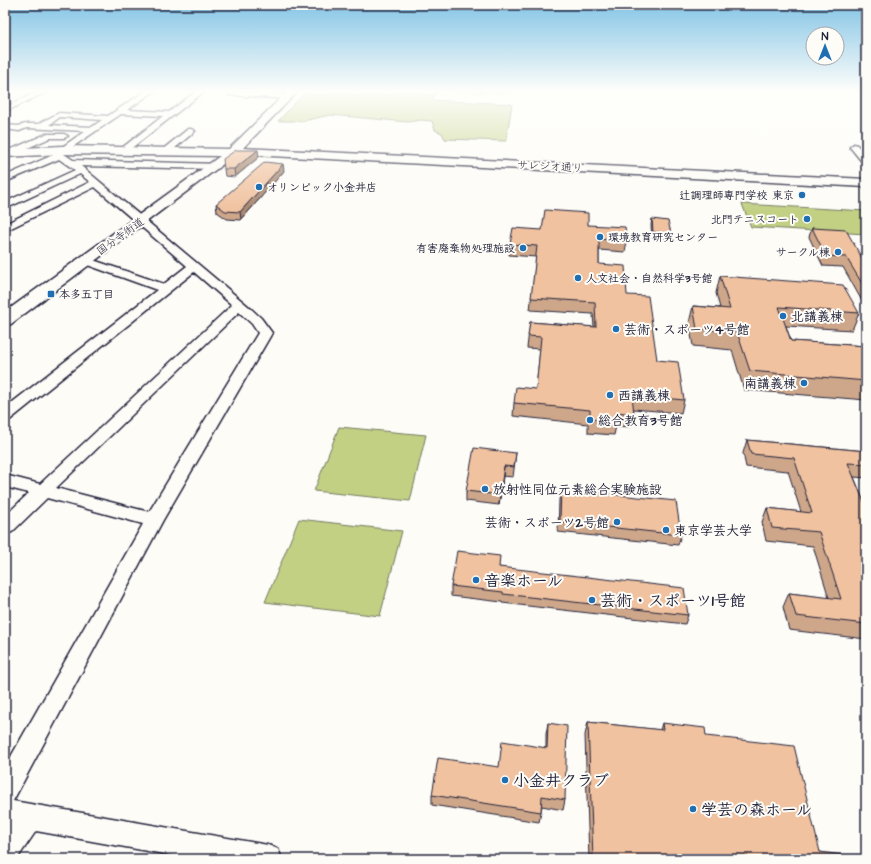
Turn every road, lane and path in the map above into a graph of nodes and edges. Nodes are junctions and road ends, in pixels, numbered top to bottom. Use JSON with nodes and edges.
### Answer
{"nodes":[{"id":1,"x":93,"y":130,"type":"edge"},
{"id":2,"x":148,"y":130,"type":"edge"},
{"id":3,"x":255,"y":130,"type":"edge"},
{"id":4,"x":191,"y":131,"type":"dead end"},
{"id":5,"x":81,"y":137,"type":"junction"},
{"id":6,"x":854,"y":147,"type":"dead end"},
{"id":7,"x":122,"y":151,"type":"junction"},
{"id":8,"x":58,"y":152,"type":"junction"},
{"id":9,"x":165,"y":152,"type":"junction"},
{"id":10,"x":234,"y":152,"type":"junction"},
{"id":11,"x":6,"y":154,"type":"edge"},
{"id":12,"x":866,"y":161,"type":"edge"},
{"id":13,"x":68,"y":163,"type":"junction"},
{"id":14,"x":216,"y":166,"type":"junction"},
{"id":15,"x":81,"y":170,"type":"junction"},
{"id":16,"x":5,"y":179,"type":"edge"},
{"id":17,"x":96,"y":182,"type":"junction"},
{"id":18,"x":866,"y":183,"type":"edge"},
{"id":19,"x":5,"y":206,"type":"edge"},
{"id":20,"x":142,"y":220,"type":"junction"},
{"id":21,"x":5,"y":228,"type":"edge"},
{"id":22,"x":86,"y":261,"type":"junction"},
{"id":23,"x":194,"y":266,"type":"junction"},
{"id":24,"x":164,"y":288,"type":"junction"},
{"id":25,"x":239,"y":305,"type":"junction"},
{"id":26,"x":5,"y":320,"type":"edge"},
{"id":27,"x":5,"y":416,"type":"edge"},
{"id":28,"x":5,"y":481,"type":"edge"},
{"id":29,"x":42,"y":491,"type":"junction"},
{"id":30,"x":154,"y":520,"type":"junction"},
{"id":31,"x":5,"y":527,"type":"edge"},
{"id":32,"x":5,"y":792,"type":"edge"},
{"id":33,"x":5,"y":812,"type":"edge"},
{"id":34,"x":30,"y":818,"type":"junction"},
{"id":35,"x":5,"y":853,"type":"edge"},
{"id":36,"x":227,"y":856,"type":"edge"},
{"id":37,"x":268,"y":859,"type":"edge"}],
"edges":[{"from":1,"to":5,"type":"street"},
{"from":2,"to":7,"type":"street"},
{"from":3,"to":10,"type":"street","name":"国分寺街道"},
{"from":4,"to":9,"type":"street"},
{"from":5,"to":8,"type":"street"},
{"from":5,"to":11,"type":"street"},
{"from":6,"to":12,"type":"street"},
{"from":7,"to":8,"type":"street","name":"サレジオ通り"},
{"from":7,"to":9,"type":"street","name":"サレジオ通り"},
{"from":8,"to":11,"type":"street","name":"サレジオ通り"},
{"from":8,"to":13,"type":"street"},
{"from":8,"to":16,"type":"street"},
{"from":9,"to":10,"type":"street","name":"サレジオ通り"},
{"from":10,"to":14,"type":"street","name":"国分寺街道"},
{"from":10,"to":18,"type":"street","name":"サレジオ通り"},
{"from":13,"to":14,"type":"street"},
{"from":13,"to":15,"type":"street"},
{"from":14,"to":20,"type":"street","name":"国分寺街道"},
{"from":15,"to":17,"type":"street"},
{"from":15,"to":19,"type":"street"},
{"from":17,"to":20,"type":"street"},
{"from":17,"to":21,"type":"street"},
{"from":20,"to":22,"type":"street","name":"国分寺街道"},
{"from":20,"to":23,"type":"street"},
{"from":22,"to":24,"type":"street"},
{"from":22,"to":26,"type":"street","name":"国分寺街道"},
{"from":23,"to":24,"type":"street"},
{"from":23,"to":25,"type":"street"},
{"from":24,"to":27,"type":"street"},
{"from":25,"to":29,"type":"street"},
{"from":25,"to":30,"type":"street"},
{"from":28,"to":29,"type":"street"},
{"from":29,"to":30,"type":"street"},
{"from":29,"to":31,"type":"street"},
{"from":30,"to":32,"type":"street"},
{"from":33,"to":34,"type":"street"},
{"from":34,"to":35,"type":"street"},
{"from":34,"to":36,"type":"street"},
{"from":36,"to":37,"type":"street"}]}
